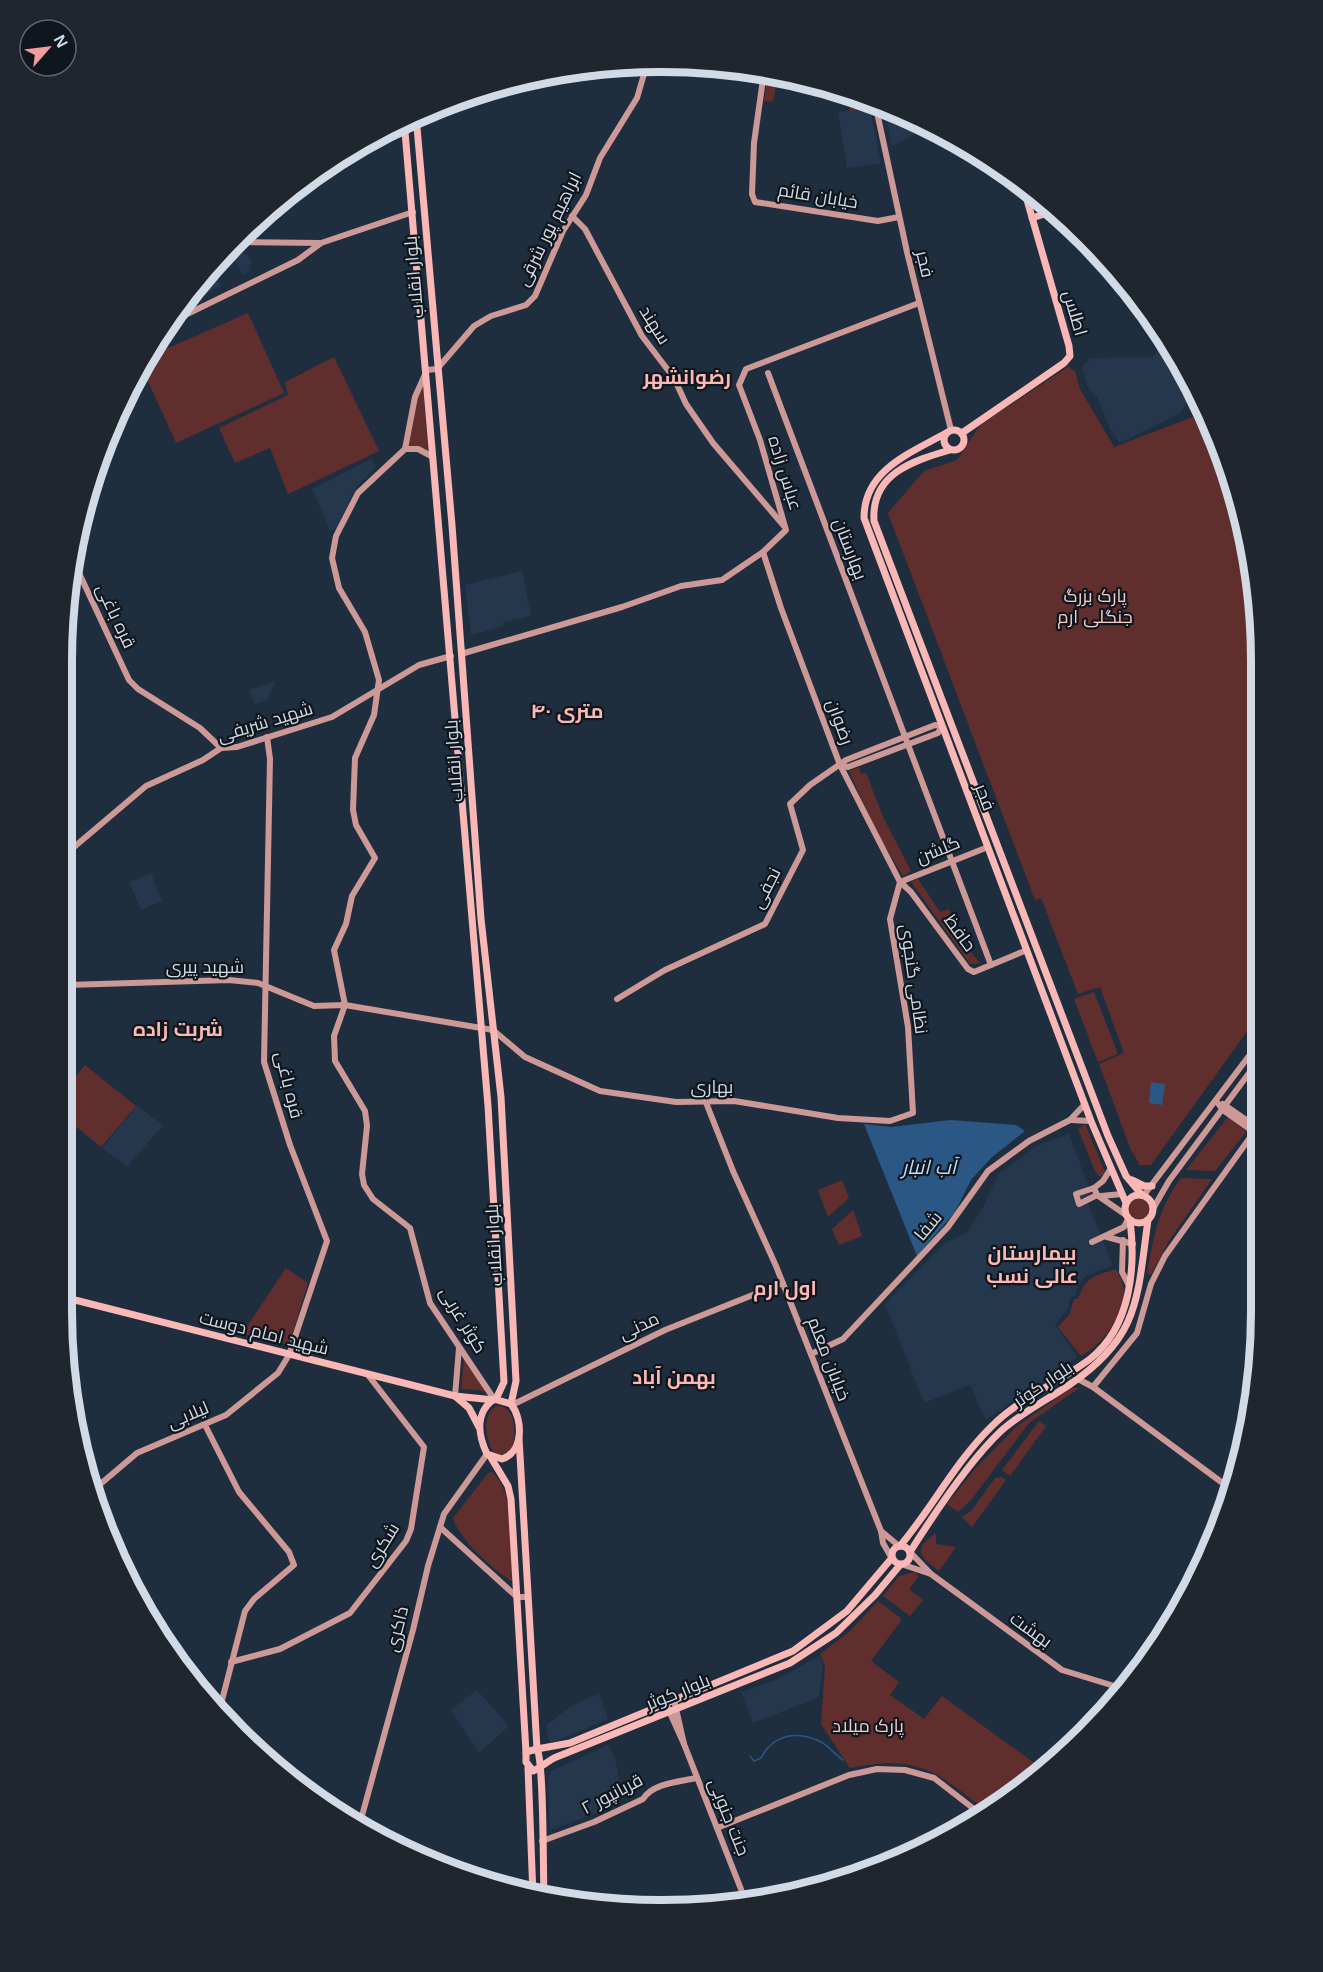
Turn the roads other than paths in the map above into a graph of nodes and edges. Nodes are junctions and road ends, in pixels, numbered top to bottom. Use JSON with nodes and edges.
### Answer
{"nodes":[{"id":1,"x":645,"y":72,"type":"edge"},
{"id":2,"x":763,"y":81,"type":"edge"},
{"id":3,"x":877,"y":113,"type":"edge"},
{"id":4,"x":417,"y":126,"type":"edge"},
{"id":5,"x":405,"y":131,"type":"edge"},
{"id":6,"x":1027,"y":199,"type":"edge"},
{"id":7,"x":413,"y":212,"type":"junction"},
{"id":8,"x":424,"y":213,"type":"junction"},
{"id":9,"x":1045,"y":214,"type":"edge"},
{"id":10,"x":573,"y":216,"type":"junction"},
{"id":11,"x":899,"y":217,"type":"junction"},
{"id":12,"x":1032,"y":218,"type":"junction"},
{"id":13,"x":248,"y":242,"type":"edge"},
{"id":14,"x":321,"y":243,"type":"junction"},
{"id":15,"x":919,"y":303,"type":"junction"},
{"id":16,"x":185,"y":315,"type":"edge"},
{"id":17,"x":437,"y":369,"type":"junction"},
{"id":18,"x":427,"y":370,"type":"junction"},
{"id":19,"x":768,"y":374,"type":"dead end"},
{"id":20,"x":948,"y":432,"type":"junction"},
{"id":21,"x":962,"y":434,"type":"junction"},
{"id":22,"x":405,"y":449,"type":"junction"},
{"id":23,"x":950,"y":450,"type":"junction"},
{"id":24,"x":434,"y":456,"type":"junction"},
{"id":25,"x":786,"y":530,"type":"junction"},
{"id":26,"x":454,"y":551,"type":"junction"},
{"id":27,"x":442,"y":552,"type":"junction"},
{"id":28,"x":763,"y":552,"type":"junction"},
{"id":29,"x":79,"y":573,"type":"edge"},
{"id":30,"x":898,"y":584,"type":"junction"},
{"id":31,"x":889,"y":587,"type":"junction"},
{"id":32,"x":461,"y":654,"type":"junction"},
{"id":33,"x":451,"y":656,"type":"junction"},
{"id":34,"x":377,"y":692,"type":"junction"},
{"id":35,"x":951,"y":723,"type":"junction"},
{"id":36,"x":942,"y":726,"type":"junction"},
{"id":37,"x":906,"y":736,"type":"junction"},
{"id":38,"x":267,"y":737,"type":"junction"},
{"id":39,"x":909,"y":744,"type":"junction"},
{"id":40,"x":221,"y":748,"type":"junction"},
{"id":41,"x":876,"y":752,"type":"junction"},
{"id":42,"x":840,"y":765,"type":"junction"},
{"id":43,"x":988,"y":846,"type":"junction"},
{"id":44,"x":72,"y":848,"type":"edge"},
{"id":45,"x":953,"y":860,"type":"junction"},
{"id":46,"x":900,"y":882,"type":"junction"},
{"id":47,"x":911,"y":892,"type":"joint"},
{"id":48,"x":1036,"y":947,"type":"junction"},
{"id":49,"x":1027,"y":950,"type":"junction"},
{"id":50,"x":991,"y":965,"type":"junction"},
{"id":51,"x":72,"y":985,"type":"edge"},
{"id":52,"x":265,"y":986,"type":"junction"},
{"id":53,"x":617,"y":999,"type":"dead end"},
{"id":54,"x":345,"y":1005,"type":"junction"},
{"id":55,"x":482,"y":1026,"type":"junction"},
{"id":56,"x":493,"y":1030,"type":"junction"},
{"id":57,"x":1251,"y":1054,"type":"edge"},
{"id":58,"x":1251,"y":1071,"type":"edge"},
{"id":59,"x":909,"y":1081,"type":"joint"},
{"id":60,"x":705,"y":1100,"type":"junction"},
{"id":61,"x":1217,"y":1102,"type":"junction"},
{"id":62,"x":1085,"y":1104,"type":"junction"},
{"id":63,"x":1225,"y":1107,"type":"junction"},
{"id":64,"x":1070,"y":1120,"type":"junction"},
{"id":65,"x":1091,"y":1121,"type":"junction"},
{"id":66,"x":1251,"y":1128,"type":"edge"},
{"id":67,"x":1251,"y":1139,"type":"edge"},
{"id":68,"x":1111,"y":1168,"type":"junction"},
{"id":69,"x":1126,"y":1176,"type":"junction"},
{"id":70,"x":1152,"y":1186,"type":"junction"},
{"id":71,"x":1094,"y":1188,"type":"junction"},
{"id":72,"x":1122,"y":1194,"type":"junction"},
{"id":73,"x":1097,"y":1195,"type":"junction"},
{"id":74,"x":1143,"y":1195,"type":"junction"},
{"id":75,"x":1126,"y":1203,"type":"junction"},
{"id":76,"x":1154,"y":1207,"type":"junction"},
{"id":77,"x":1128,"y":1218,"type":"junction"},
{"id":78,"x":1148,"y":1220,"type":"junction"},
{"id":79,"x":1104,"y":1237,"type":"junction"},
{"id":80,"x":1123,"y":1240,"type":"junction"},
{"id":81,"x":1092,"y":1242,"type":"dead end"},
{"id":82,"x":1133,"y":1244,"type":"junction"},
{"id":83,"x":1133,"y":1258,"type":"junction"},
{"id":84,"x":1143,"y":1258,"type":"junction"},
{"id":85,"x":783,"y":1283,"type":"junction"},
{"id":86,"x":1129,"y":1286,"type":"junction"},
{"id":87,"x":72,"y":1299,"type":"edge"},
{"id":88,"x":460,"y":1347,"type":"junction"},
{"id":89,"x":811,"y":1354,"type":"junction"},
{"id":90,"x":289,"y":1355,"type":"junction"},
{"id":91,"x":1072,"y":1370,"type":"junction"},
{"id":92,"x":368,"y":1375,"type":"junction"},
{"id":93,"x":1078,"y":1379,"type":"junction"},
{"id":94,"x":1093,"y":1387,"type":"junction"},
{"id":95,"x":455,"y":1396,"type":"junction"},
{"id":96,"x":495,"y":1399,"type":"junction"},
{"id":97,"x":511,"y":1404,"type":"junction"},
{"id":98,"x":205,"y":1425,"type":"junction"},
{"id":99,"x":480,"y":1428,"type":"junction"},
{"id":100,"x":519,"y":1438,"type":"junction"},
{"id":101,"x":489,"y":1455,"type":"junction"},
{"id":102,"x":99,"y":1485,"type":"edge"},
{"id":103,"x":1225,"y":1485,"type":"edge"},
{"id":104,"x":440,"y":1527,"type":"junction"},
{"id":105,"x":881,"y":1531,"type":"junction"},
{"id":106,"x":913,"y":1531,"type":"junction"},
{"id":107,"x":920,"y":1537,"type":"junction"},
{"id":108,"x":900,"y":1546,"type":"junction"},
{"id":109,"x":910,"y":1552,"type":"junction"},
{"id":110,"x":891,"y":1558,"type":"junction"},
{"id":111,"x":901,"y":1565,"type":"junction"},
{"id":112,"x":931,"y":1574,"type":"junction"},
{"id":113,"x":868,"y":1589,"type":"junction"},
{"id":114,"x":875,"y":1595,"type":"junction"},
{"id":115,"x":517,"y":1597,"type":"junction"},
{"id":116,"x":528,"y":1597,"type":"junction"},
{"id":117,"x":231,"y":1662,"type":"junction"},
{"id":118,"x":1115,"y":1686,"type":"edge"},
{"id":119,"x":674,"y":1700,"type":"junction"},
{"id":120,"x":221,"y":1702,"type":"edge"},
{"id":121,"x":666,"y":1704,"type":"junction"},
{"id":122,"x":673,"y":1711,"type":"junction"},
{"id":123,"x":523,"y":1727,"type":"junction"},
{"id":124,"x":535,"y":1727,"type":"junction"},
{"id":125,"x":591,"y":1739,"type":"junction"},
{"id":126,"x":537,"y":1749,"type":"junction"},
{"id":127,"x":526,"y":1752,"type":"junction"},
{"id":128,"x":540,"y":1766,"type":"junction"},
{"id":129,"x":528,"y":1767,"type":"junction"},
{"id":130,"x":696,"y":1778,"type":"junction"},
{"id":131,"x":975,"y":1810,"type":"edge"},
{"id":132,"x":361,"y":1818,"type":"edge"},
{"id":133,"x":717,"y":1828,"type":"junction"},
{"id":134,"x":542,"y":1841,"type":"junction"},
{"id":135,"x":533,"y":1886,"type":"edge"},
{"id":136,"x":544,"y":1888,"type":"edge"},
{"id":137,"x":743,"y":1894,"type":"edge"}],
"edges":[{"from":1,"to":10,"type":"street","name":"ابراهیم پور شرقی"},
{"from":2,"to":11,"type":"street","name":"خیابان قائم"},
{"from":3,"to":11,"type":"street","name":"فجر"},
{"from":4,"to":8,"type":"main road","name":"بلوار انقلاب"},
{"from":5,"to":7,"type":"main road","name":"بلوار انقلاب"},
{"from":6,"to":12,"type":"main road","name":"اطلس"},
{"from":7,"to":8,"type":"main road"},
{"from":7,"to":14,"type":"street"},
{"from":7,"to":18,"type":"main road","name":"بلوار انقلاب"},
{"from":8,"to":17,"type":"main road","name":"بلوار انقلاب"},
{"from":9,"to":12,"type":"main road"},
{"from":10,"to":17,"type":"street","name":"ابراهیم پور شرقی"},
{"from":10,"to":25,"type":"street","name":"سهند"},
{"from":11,"to":15,"type":"street","name":"فجر"},
{"from":12,"to":21,"type":"main road","name":"اطلس"},
{"from":13,"to":14,"type":"street"},
{"from":14,"to":16,"type":"street"},
{"from":15,"to":20,"type":"street","name":"فجر"},
{"from":15,"to":25,"type":"street","name":"عباس زاده"},
{"from":17,"to":18,"type":"street"},
{"from":17,"to":26,"type":"main road","name":"بلوار انقلاب"},
{"from":18,"to":22,"type":"street"},
{"from":18,"to":24,"type":"main road","name":"بلوار انقلاب"},
{"from":19,"to":37,"type":"street","name":"بهارستان"},
{"from":20,"to":21,"type":"main road"},
{"from":20,"to":23,"type":"main road"},
{"from":20,"to":31,"type":"main road","name":"فجر"},
{"from":21,"to":23,"type":"main road"},
{"from":22,"to":24,"type":"street"},
{"from":22,"to":34,"type":"street"},
{"from":23,"to":30,"type":"main road","name":"فجر"},
{"from":24,"to":27,"type":"main road","name":"بلوار انقلاب"},
{"from":25,"to":28,"type":"street","name":"عباس زاده"},
{"from":26,"to":27,"type":"main road"},
{"from":26,"to":32,"type":"main road","name":"بلوار انقلاب"},
{"from":27,"to":33,"type":"main road","name":"بلوار انقلاب"},
{"from":28,"to":32,"type":"street","name":"عباس زاده"},
{"from":28,"to":42,"type":"street","name":"رضوان"},
{"from":29,"to":40,"type":"street","name":"قره باغی"},
{"from":30,"to":31,"type":"main road"},
{"from":30,"to":35,"type":"main road","name":"فجر"},
{"from":31,"to":36,"type":"main road","name":"فجر"},
{"from":32,"to":33,"type":"main road"},
{"from":32,"to":56,"type":"main road","name":"بلوار انقلاب"},
{"from":33,"to":34,"type":"street","name":"شهید شریفى"},
{"from":33,"to":55,"type":"main road","name":"بلوار انقلاب"},
{"from":34,"to":38,"type":"street","name":"شهید شریفى"},
{"from":34,"to":54,"type":"street","name":"کوثر غربی"},
{"from":35,"to":36,"type":"main road"},
{"from":35,"to":48,"type":"main road","name":"فجر"},
{"from":36,"to":37,"type":"street"},
{"from":36,"to":39,"type":"street"},
{"from":36,"to":43,"type":"main road","name":"فجر"},
{"from":37,"to":39,"type":"street","name":"بهارستان"},
{"from":37,"to":41,"type":"street"},
{"from":38,"to":40,"type":"street","name":"شهید شریفى"},
{"from":38,"to":52,"type":"street","name":"قره باغی"},
{"from":39,"to":41,"type":"street"},
{"from":39,"to":45,"type":"street"},
{"from":40,"to":44,"type":"street","name":"شهید شریفى"},
{"from":41,"to":42,"type":"street"},
{"from":42,"to":46,"type":"street","name":"رضوان"},
{"from":42,"to":53,"type":"street","name":"نجفی"},
{"from":43,"to":45,"type":"street","name":"گلشن"},
{"from":43,"to":49,"type":"main road","name":"فجر"},
{"from":45,"to":46,"type":"street","name":"گلشن"},
{"from":45,"to":50,"type":"street"},
{"from":46,"to":47,"type":"street","name":"رضوان"},
{"from":46,"to":59,"type":"street","name":"نظامی گنجوی"},
{"from":47,"to":50,"type":"street","name":"حافظ"},
{"from":48,"to":49,"type":"main road"},
{"from":48,"to":69,"type":"main road","name":"فجر"},
{"from":49,"to":50,"type":"street","name":"حافظ"},
{"from":49,"to":62,"type":"main road","name":"فجر"},
{"from":51,"to":52,"type":"street","name":"شهید پیری"},
{"from":52,"to":54,"type":"street","name":"شهید پیری"},
{"from":52,"to":90,"type":"street","name":"قره باغی"},
{"from":54,"to":55,"type":"street","name":"شهید پیری"},
{"from":54,"to":88,"type":"street","name":"کوثر غربی"},
{"from":55,"to":56,"type":"street","name":"شهید پیری"},
{"from":55,"to":96,"type":"main road","name":"بلوار انقلاب"},
{"from":56,"to":60,"type":"street","name":"بهاری"},
{"from":56,"to":97,"type":"main road","name":"بلوار انقلاب"},
{"from":57,"to":61,"type":"street"},
{"from":58,"to":63,"type":"street"},
{"from":59,"to":60,"type":"street","name":"بهاری"},
{"from":60,"to":85,"type":"street","name":"خیابان معلم"},
{"from":61,"to":63,"type":"street"},
{"from":61,"to":70,"type":"street"},
{"from":62,"to":64,"type":"street"},
{"from":62,"to":65,"type":"main road","name":"فجر"},
{"from":63,"to":66,"type":"street"},
{"from":63,"to":76,"type":"street"},
{"from":64,"to":65,"type":"street"},
{"from":64,"to":89,"type":"street","name":"شفا"},
{"from":65,"to":68,"type":"main road","name":"فجر"},
{"from":67,"to":94,"type":"street"},
{"from":68,"to":71,"type":"street"},
{"from":68,"to":72,"type":"main road","name":"فجر"},
{"from":69,"to":70,"type":"main road"},
{"from":69,"to":74,"type":"main road","name":"فجر"},
{"from":70,"to":74,"type":"street"},
{"from":71,"to":73,"type":"street"},
{"from":71,"to":73,"type":"street"},
{"from":72,"to":73,"type":"street"},
{"from":72,"to":75,"type":"main road","name":"فجر"},
{"from":73,"to":77,"type":"street"},
{"from":74,"to":75,"type":"main road"},
{"from":74,"to":76,"type":"main road"},
{"from":75,"to":77,"type":"main road"},
{"from":76,"to":78,"type":"main road"},
{"from":77,"to":78,"type":"main road"},
{"from":77,"to":79,"type":"street"},
{"from":77,"to":82,"type":"main road","name":"بلوار کوثر"},
{"from":78,"to":84,"type":"main road","name":"بلوار کوثر"},
{"from":79,"to":80,"type":"street"},
{"from":79,"to":81,"type":"street"},
{"from":80,"to":82,"type":"street"},
{"from":80,"to":86,"type":"street"},
{"from":82,"to":83,"type":"main road","name":"بلوار کوثر"},
{"from":83,"to":84,"type":"main road"},
{"from":83,"to":86,"type":"main road","name":"بلوار کوثر"},
{"from":84,"to":93,"type":"main road","name":"بلوار کوثر"},
{"from":85,"to":89,"type":"street","name":"خیابان معلم"},
{"from":85,"to":97,"type":"street","name":"مدنی"},
{"from":86,"to":91,"type":"main road","name":"بلوار کوثر"},
{"from":87,"to":90,"type":"main road","name":"شهید امام دوست"},
{"from":88,"to":95,"type":"street"},
{"from":88,"to":96,"type":"street","name":"کوثر غربی"},
{"from":89,"to":105,"type":"street","name":"خیابان معلم"},
{"from":90,"to":92,"type":"main road","name":"شهید امام دوست"},
{"from":90,"to":98,"type":"street","name":"لیلابی"},
{"from":91,"to":93,"type":"main road"},
{"from":91,"to":106,"type":"main road","name":"بلوار کوثر"},
{"from":92,"to":95,"type":"main road","name":"شهید امام دوست"},
{"from":92,"to":117,"type":"street","name":"شکری"},
{"from":93,"to":94,"type":"street"},
{"from":93,"to":107,"type":"main road","name":"بلوار کوثر"},
{"from":94,"to":103,"type":"street"},
{"from":95,"to":96,"type":"main road","name":"شهید امام دوست"},
{"from":95,"to":99,"type":"main road"},
{"from":96,"to":97,"type":"main road"},
{"from":96,"to":99,"type":"main road"},
{"from":97,"to":100,"type":"main road"},
{"from":98,"to":102,"type":"street","name":"لیلابی"},
{"from":98,"to":117,"type":"street"},
{"from":99,"to":101,"type":"main road"},
{"from":100,"to":101,"type":"main road"},
{"from":100,"to":116,"type":"main road"},
{"from":101,"to":104,"type":"street","name":"ذاکری"},
{"from":101,"to":115,"type":"main road"},
{"from":104,"to":115,"type":"street"},
{"from":104,"to":132,"type":"street","name":"ذاکری"},
{"from":105,"to":108,"type":"street"},
{"from":105,"to":110,"type":"street","name":"خیابان معلم"},
{"from":106,"to":107,"type":"main road"},
{"from":106,"to":108,"type":"main road","name":"بلوار کوثر"},
{"from":107,"to":109,"type":"main road","name":"بلوار کوثر"},
{"from":108,"to":109,"type":"main road"},
{"from":108,"to":110,"type":"main road","name":"بلوار کوثر"},
{"from":109,"to":111,"type":"main road","name":"بلوار کوثر"},
{"from":109,"to":112,"type":"street"},
{"from":110,"to":111,"type":"main road"},
{"from":110,"to":113,"type":"main road","name":"بلوار کوثر"},
{"from":111,"to":112,"type":"street"},
{"from":111,"to":114,"type":"main road","name":"بلوار کوثر"},
{"from":112,"to":118,"type":"street","name":"بهشت"},
{"from":113,"to":114,"type":"main road"},
{"from":113,"to":119,"type":"main road","name":"بلوار کوثر"},
{"from":114,"to":122,"type":"main road","name":"بلوار کوثر"},
{"from":115,"to":116,"type":"street"},
{"from":115,"to":123,"type":"main road"},
{"from":116,"to":124,"type":"main road"},
{"from":117,"to":120,"type":"street"},
{"from":119,"to":121,"type":"main road","name":"بلوار کوثر"},
{"from":119,"to":122,"type":"street"},
{"from":121,"to":122,"type":"street"},
{"from":121,"to":125,"type":"main road","name":"بلوار کوثر"},
{"from":122,"to":125,"type":"main road","name":"بلوار کوثر"},
{"from":122,"to":130,"type":"street","name":"جنت جنوبی"},
{"from":123,"to":124,"type":"main road"},
{"from":123,"to":127,"type":"main road"},
{"from":124,"to":126,"type":"main road"},
{"from":125,"to":126,"type":"main road","name":"بلوار کوثر"},
{"from":125,"to":128,"type":"main road","name":"بلوار کوثر"},
{"from":126,"to":127,"type":"main road","name":"بلوار کوثر"},
{"from":126,"to":128,"type":"main road"},
{"from":127,"to":129,"type":"main road"},
{"from":128,"to":129,"type":"main road","name":"بلوار کوثر"},
{"from":128,"to":134,"type":"main road"},
{"from":129,"to":135,"type":"main road"},
{"from":130,"to":133,"type":"street","name":"جنت جنوبی"},
{"from":130,"to":134,"type":"street","name":"قربانپور ۲"},
{"from":131,"to":133,"type":"street"},
{"from":133,"to":137,"type":"street","name":"جنت جنوبی"},
{"from":134,"to":136,"type":"main road"}]}
